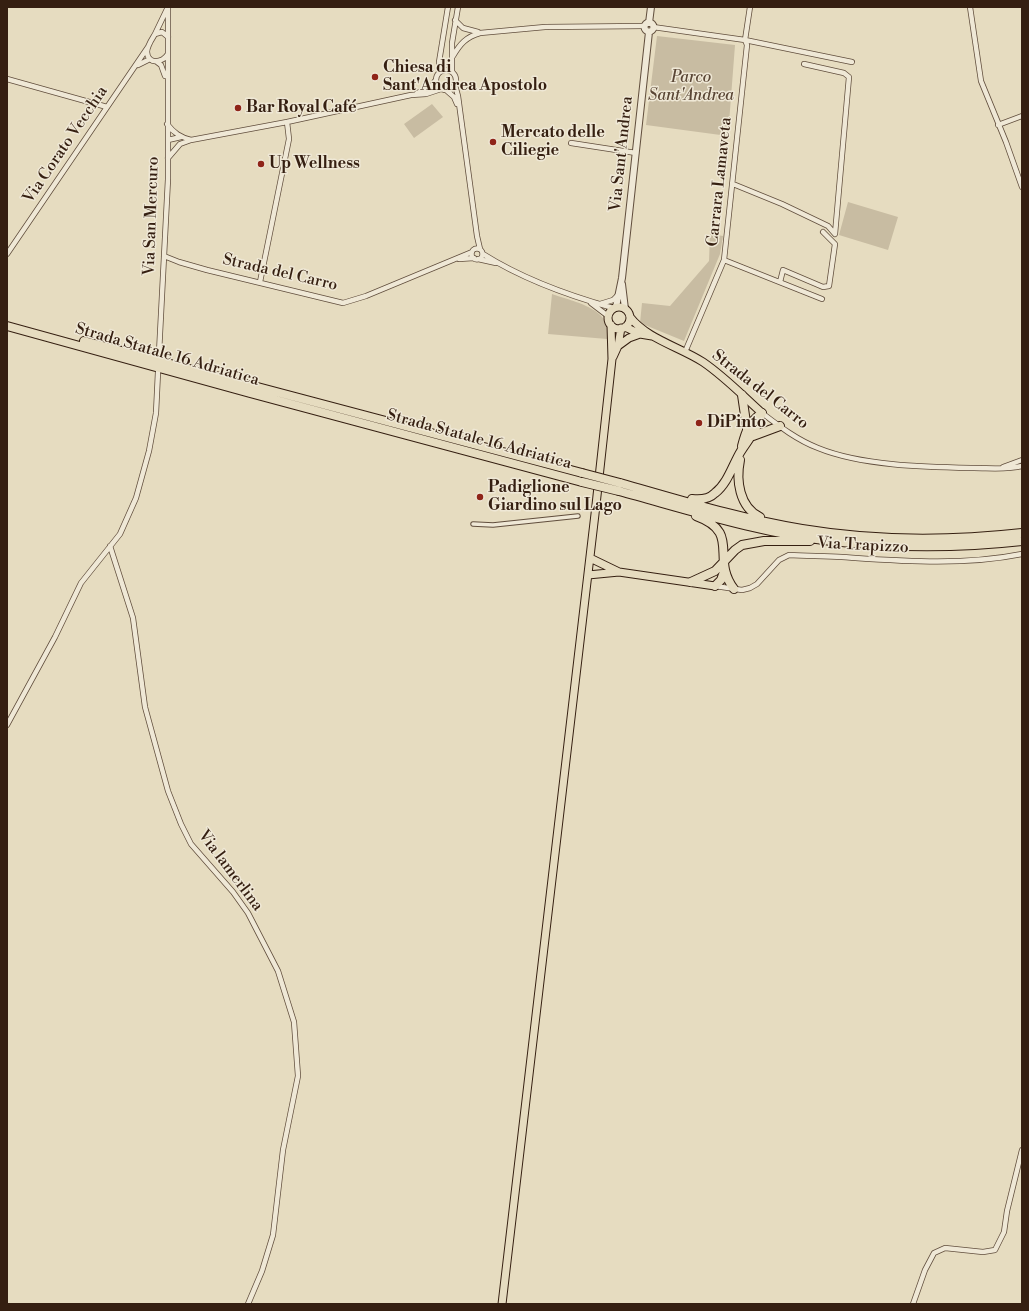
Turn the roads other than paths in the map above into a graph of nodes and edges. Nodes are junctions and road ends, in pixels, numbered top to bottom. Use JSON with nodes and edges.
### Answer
{"nodes":[{"id":1,"x":168,"y":7,"type":"edge"},
{"id":2,"x":448,"y":7,"type":"edge"},
{"id":3,"x":458,"y":7,"type":"edge"},
{"id":4,"x":651,"y":7,"type":"edge"},
{"id":5,"x":750,"y":7,"type":"edge"},
{"id":6,"x":970,"y":7,"type":"edge"},
{"id":7,"x":455,"y":20,"type":"junction"},
{"id":8,"x":649,"y":27,"type":"junction"},
{"id":9,"x":480,"y":33,"type":"junction"},
{"id":10,"x":155,"y":34,"type":"junction"},
{"id":11,"x":168,"y":37,"type":"junction"},
{"id":12,"x":745,"y":40,"type":"junction"},
{"id":13,"x":148,"y":47,"type":"junction"},
{"id":14,"x":168,"y":54,"type":"junction"},
{"id":15,"x":453,"y":56,"type":"junction"},
{"id":16,"x":150,"y":59,"type":"junction"},
{"id":17,"x":157,"y":62,"type":"junction"},
{"id":18,"x":852,"y":62,"type":"dead end"},
{"id":19,"x":804,"y":64,"type":"dead end"},
{"id":20,"x":132,"y":70,"type":"junction"},
{"id":21,"x":452,"y":71,"type":"junction"},
{"id":22,"x":439,"y":72,"type":"junction"},
{"id":23,"x":7,"y":79,"type":"edge"},
{"id":24,"x":166,"y":80,"type":"junction"},
{"id":25,"x":435,"y":81,"type":"junction"},
{"id":26,"x":455,"y":85,"type":"junction"},
{"id":27,"x":443,"y":90,"type":"junction"},
{"id":28,"x":411,"y":95,"type":"junction"},
{"id":29,"x":107,"y":107,"type":"junction"},
{"id":30,"x":459,"y":108,"type":"junction"},
{"id":31,"x":1022,"y":116,"type":"edge"},
{"id":32,"x":286,"y":122,"type":"junction"},
{"id":33,"x":167,"y":124,"type":"junction"},
{"id":34,"x":998,"y":125,"type":"junction"},
{"id":35,"x":181,"y":137,"type":"junction"},
{"id":36,"x":168,"y":140,"type":"junction"},
{"id":37,"x":191,"y":140,"type":"junction"},
{"id":38,"x":571,"y":143,"type":"dead end"},
{"id":39,"x":180,"y":144,"type":"junction"},
{"id":40,"x":636,"y":153,"type":"junction"},
{"id":41,"x":168,"y":158,"type":"junction"},
{"id":42,"x":733,"y":184,"type":"junction"},
{"id":43,"x":1022,"y":187,"type":"edge"},
{"id":44,"x":823,"y":232,"type":"dead end"},
{"id":45,"x":477,"y":236,"type":"junction"},
{"id":46,"x":480,"y":249,"type":"junction"},
{"id":47,"x":473,"y":250,"type":"junction"},
{"id":48,"x":7,"y":254,"type":"edge"},
{"id":49,"x":483,"y":254,"type":"junction"},
{"id":50,"x":164,"y":256,"type":"junction"},
{"id":51,"x":476,"y":258,"type":"junction"},
{"id":52,"x":455,"y":259,"type":"junction"},
{"id":53,"x":724,"y":260,"type":"junction"},
{"id":54,"x":499,"y":264,"type":"junction"},
{"id":55,"x":622,"y":278,"type":"junction"},
{"id":56,"x":260,"y":282,"type":"junction"},
{"id":57,"x":780,"y":282,"type":"junction"},
{"id":58,"x":618,"y":295,"type":"junction"},
{"id":59,"x":822,"y":298,"type":"dead end"},
{"id":60,"x":590,"y":302,"type":"junction"},
{"id":61,"x":600,"y":304,"type":"junction"},
{"id":62,"x":615,"y":308,"type":"junction"},
{"id":63,"x":625,"y":308,"type":"junction"},
{"id":64,"x":608,"y":316,"type":"junction"},
{"id":65,"x":630,"y":317,"type":"junction"},
{"id":66,"x":7,"y":320,"type":"edge"},
{"id":67,"x":611,"y":325,"type":"junction"},
{"id":68,"x":7,"y":326,"type":"edge"},
{"id":69,"x":623,"y":328,"type":"junction"},
{"id":70,"x":640,"y":334,"type":"junction"},
{"id":71,"x":654,"y":336,"type":"junction"},
{"id":72,"x":618,"y":346,"type":"junction"},
{"id":73,"x":686,"y":352,"type":"junction"},
{"id":74,"x":159,"y":353,"type":"dead end"},
{"id":75,"x":612,"y":359,"type":"junction"},
{"id":76,"x":158,"y":372,"type":"dead end"},
{"id":77,"x":742,"y":395,"type":"junction"},
{"id":78,"x":762,"y":412,"type":"junction"},
{"id":79,"x":780,"y":426,"type":"junction"},
{"id":80,"x":747,"y":430,"type":"junction"},
{"id":81,"x":753,"y":436,"type":"junction"},
{"id":82,"x":741,"y":451,"type":"junction"},
{"id":83,"x":1022,"y":460,"type":"edge"},
{"id":84,"x":1022,"y":466,"type":"edge"},
{"id":85,"x":995,"y":468,"type":"junction"},
{"id":86,"x":620,"y":487,"type":"junction"},
{"id":87,"x":663,"y":499,"type":"junction"},
{"id":88,"x":578,"y":516,"type":"dead end"},
{"id":89,"x":473,"y":524,"type":"dead end"},
{"id":90,"x":773,"y":524,"type":"junction"},
{"id":91,"x":1022,"y":533,"type":"edge"},
{"id":92,"x":831,"y":541,"type":"junction"},
{"id":93,"x":1022,"y":541,"type":"edge"},
{"id":94,"x":110,"y":546,"type":"junction"},
{"id":95,"x":1022,"y":554,"type":"edge"},
{"id":96,"x":590,"y":558,"type":"junction"},
{"id":97,"x":721,"y":568,"type":"junction"},
{"id":98,"x":619,"y":572,"type":"junction"},
{"id":99,"x":588,"y":575,"type":"junction"},
{"id":100,"x":691,"y":582,"type":"junction"},
{"id":101,"x":715,"y":586,"type":"junction"},
{"id":102,"x":734,"y":589,"type":"junction"},
{"id":103,"x":7,"y":725,"type":"edge"},
{"id":104,"x":1022,"y":1150,"type":"edge"},
{"id":105,"x":248,"y":1304,"type":"edge"},
{"id":106,"x":502,"y":1304,"type":"edge"},
{"id":107,"x":913,"y":1304,"type":"edge"}],
"edges":[{"from":1,"to":10,"type":"street","name":"Via Corato Vecchia"},
{"from":1,"to":11,"type":"street","name":"Via Corato Vecchia"},
{"from":2,"to":22,"type":"street"},
{"from":3,"to":7,"type":"street"},
{"from":4,"to":8,"type":"street","name":"Via Sant'Andrea"},
{"from":5,"to":12,"type":"street","name":"Carrara Lamaveta"},
{"from":6,"to":34,"type":"street"},
{"from":7,"to":9,"type":"street"},
{"from":7,"to":15,"type":"street"},
{"from":8,"to":9,"type":"street"},
{"from":8,"to":12,"type":"street"},
{"from":8,"to":40,"type":"street","name":"Via Sant'Andrea"},
{"from":9,"to":15,"type":"street"},
{"from":10,"to":11,"type":"street"},
{"from":10,"to":13,"type":"street","name":"Via Corato Vecchia"},
{"from":11,"to":14,"type":"street","name":"Via Corato Vecchia"},
{"from":12,"to":18,"type":"street"},
{"from":12,"to":42,"type":"street","name":"Carrara Lamaveta"},
{"from":13,"to":16,"type":"street"},
{"from":13,"to":20,"type":"street","name":"Via Corato Vecchia"},
{"from":14,"to":17,"type":"street"},
{"from":14,"to":24,"type":"street","name":"Via Corato Vecchia"},
{"from":15,"to":21,"type":"street"},
{"from":16,"to":17,"type":"street"},
{"from":16,"to":20,"type":"street","name":"Via Corato Vecchia"},
{"from":17,"to":24,"type":"street"},
{"from":19,"to":42,"type":"street"},
{"from":20,"to":29,"type":"street","name":"Via Corato Vecchia"},
{"from":21,"to":22,"type":"street"},
{"from":21,"to":26,"type":"street"},
{"from":22,"to":25,"type":"street"},
{"from":23,"to":29,"type":"street"},
{"from":24,"to":33,"type":"street","name":"Via San Mercuro"},
{"from":25,"to":27,"type":"street"},
{"from":25,"to":28,"type":"street"},
{"from":26,"to":27,"type":"street"},
{"from":26,"to":30,"type":"street"},
{"from":27,"to":28,"type":"street"},
{"from":27,"to":30,"type":"street"},
{"from":28,"to":32,"type":"street"},
{"from":29,"to":48,"type":"street","name":"Via Corato Vecchia"},
{"from":30,"to":45,"type":"street"},
{"from":31,"to":34,"type":"street"},
{"from":32,"to":37,"type":"street"},
{"from":32,"to":56,"type":"street"},
{"from":33,"to":35,"type":"street"},
{"from":33,"to":36,"type":"street","name":"Via San Mercuro"},
{"from":34,"to":43,"type":"street"},
{"from":35,"to":36,"type":"street"},
{"from":35,"to":37,"type":"street"},
{"from":36,"to":39,"type":"street"},
{"from":36,"to":41,"type":"street","name":"Via San Mercuro"},
{"from":37,"to":39,"type":"street"},
{"from":38,"to":40,"type":"street"},
{"from":39,"to":41,"type":"street"},
{"from":40,"to":55,"type":"street","name":"Via Sant'Andrea"},
{"from":41,"to":50,"type":"street","name":"Via San Mercuro"},
{"from":42,"to":53,"type":"street","name":"Carrara Lamaveta"},
{"from":44,"to":57,"type":"street"},
{"from":45,"to":46,"type":"street"},
{"from":45,"to":47,"type":"street"},
{"from":46,"to":47,"type":"street"},
{"from":46,"to":49,"type":"street"},
{"from":47,"to":51,"type":"street"},
{"from":47,"to":52,"type":"street","name":"Strada del Carro"},
{"from":49,"to":51,"type":"street"},
{"from":49,"to":54,"type":"street","name":"Strada del Carro"},
{"from":50,"to":56,"type":"street","name":"Strada del Carro"},
{"from":50,"to":74,"type":"street","name":"Via San Mercuro"},
{"from":51,"to":52,"type":"street","name":"Strada del Carro"},
{"from":51,"to":54,"type":"street","name":"Strada del Carro"},
{"from":52,"to":56,"type":"street","name":"Strada del Carro"},
{"from":53,"to":57,"type":"street"},
{"from":53,"to":73,"type":"street","name":"Carrara Lamaveta"},
{"from":54,"to":60,"type":"street","name":"Strada del Carro"},
{"from":55,"to":58,"type":"street","name":"Via Sant'Andrea"},
{"from":55,"to":63,"type":"street","name":"Via Sant'Andrea"},
{"from":57,"to":59,"type":"street"},
{"from":58,"to":61,"type":"street"},
{"from":58,"to":62,"type":"street","name":"Via Sant'Andrea"},
{"from":60,"to":61,"type":"street","name":"Strada del Carro"},
{"from":60,"to":64,"type":"street","name":"Strada del Carro"},
{"from":61,"to":62,"type":"street","name":"Strada del Carro"},
{"from":62,"to":63,"type":"main road"},
{"from":62,"to":64,"type":"main road","name":"Via Sant'Andrea"},
{"from":63,"to":65,"type":"main road","name":"Via Sant'Andrea"},
{"from":64,"to":67,"type":"main road"},
{"from":65,"to":69,"type":"main road"},
{"from":65,"to":71,"type":"main road","name":"Strada del Carro"},
{"from":66,"to":86,"type":"highway","name":"Strada Statale 16 Adriatica","bridge":true},
{"from":67,"to":69,"type":"main road"},
{"from":67,"to":75,"type":"main road"},
{"from":68,"to":86,"type":"highway","name":"Strada Statale 16 Adriatica","bridge":true},
{"from":69,"to":70,"type":"main road","name":"Strada del Carro"},
{"from":69,"to":72,"type":"main road"},
{"from":70,"to":71,"type":"main road","name":"Strada del Carro"},
{"from":70,"to":72,"type":"main road"},
{"from":71,"to":73,"type":"main road","name":"Strada del Carro"},
{"from":72,"to":75,"type":"main road"},
{"from":73,"to":77,"type":"main road","name":"Strada del Carro"},
{"from":75,"to":96,"type":"main road"},
{"from":76,"to":94,"type":"street"},
{"from":77,"to":78,"type":"main road","name":"Strada del Carro"},
{"from":77,"to":80,"type":"highway"},
{"from":78,"to":79,"type":"street","name":"Strada del Carro"},
{"from":78,"to":80,"type":"highway"},
{"from":78,"to":81,"type":"highway"},
{"from":79,"to":81,"type":"highway"},
{"from":79,"to":85,"type":"street","name":"Strada del Carro"},
{"from":80,"to":82,"type":"highway"},
{"from":81,"to":82,"type":"highway"},
{"from":82,"to":87,"type":"highway"},
{"from":82,"to":90,"type":"highway"},
{"from":83,"to":85,"type":"street","name":"Strada del Carro"},
{"from":84,"to":85,"type":"street","name":"Strada del Carro"},
{"from":86,"to":87,"type":"highway","name":"Strada Statale 16 Adriatica"},
{"from":87,"to":90,"type":"highway","name":"Strada Statale 16 Adriatica"},
{"from":87,"to":92,"type":"highway","name":"Strada Statale 16 Adriatica"},
{"from":87,"to":97,"type":"highway"},
{"from":88,"to":89,"type":"street"},
{"from":90,"to":91,"type":"highway","name":"Strada Statale 16 Adriatica"},
{"from":92,"to":93,"type":"highway","name":"Strada Statale 16 Adriatica"},
{"from":92,"to":97,"type":"highway"},
{"from":94,"to":103,"type":"street"},
{"from":94,"to":105,"type":"street","name":"Via lamerlina"},
{"from":95,"to":102,"type":"street","name":"Via Trapizzo"},
{"from":96,"to":98,"type":"main road"},
{"from":96,"to":99,"type":"main road"},
{"from":97,"to":100,"type":"highway"},
{"from":97,"to":101,"type":"highway"},
{"from":97,"to":102,"type":"highway"},
{"from":98,"to":99,"type":"main road"},
{"from":98,"to":100,"type":"main road"},
{"from":99,"to":106,"type":"main road"},
{"from":100,"to":101,"type":"main road"},
{"from":101,"to":102,"type":"street","name":"Via Trapizzo"},
{"from":104,"to":107,"type":"street"}]}
